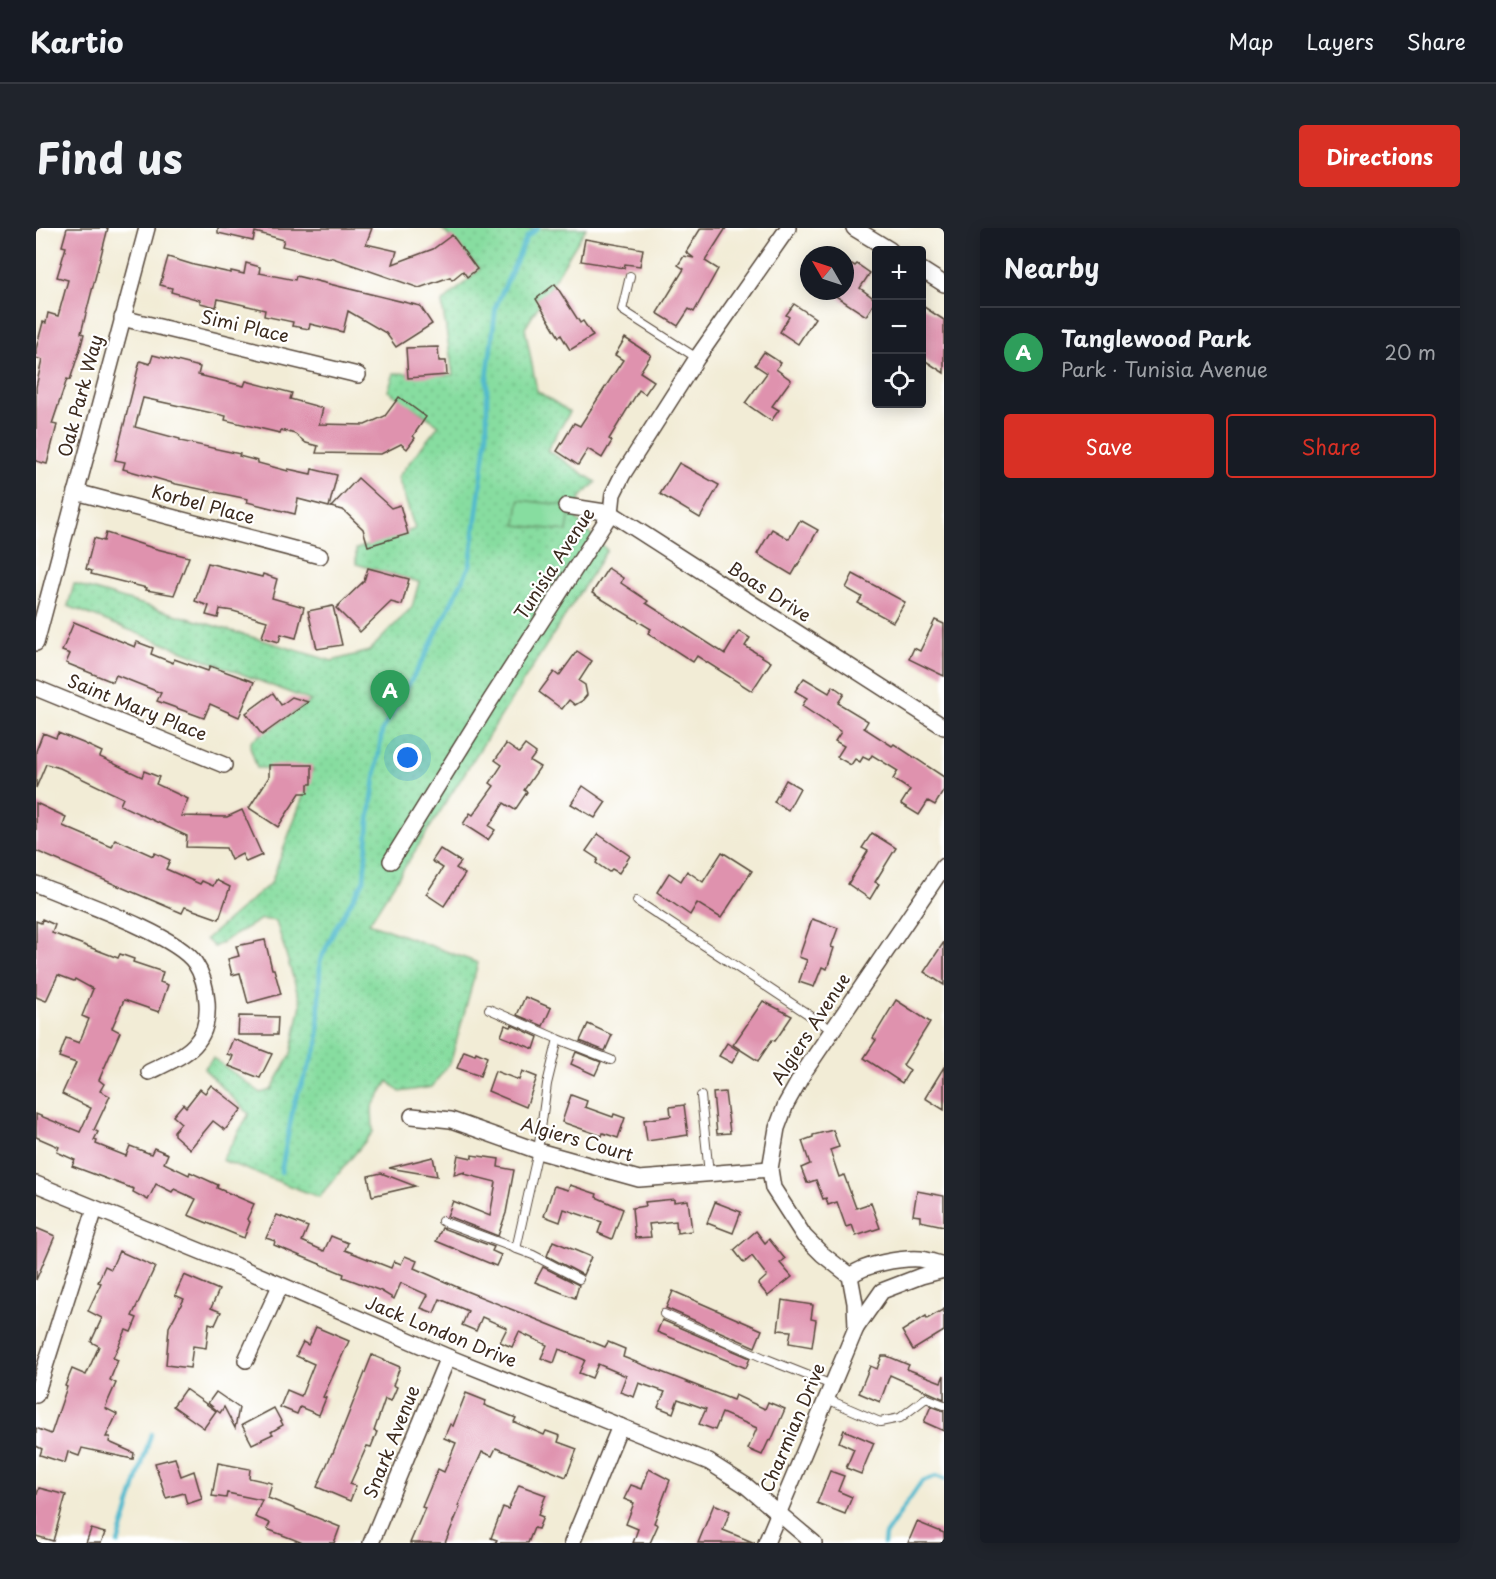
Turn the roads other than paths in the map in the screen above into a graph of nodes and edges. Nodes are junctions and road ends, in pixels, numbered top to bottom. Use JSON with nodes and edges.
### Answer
{"nodes":[{"id":1,"x":147,"y":228,"type":"edge"},
{"id":2,"x":788,"y":228,"type":"edge"},
{"id":3,"x":854,"y":228,"type":"edge"},
{"id":4,"x":883,"y":246,"type":"edge"},
{"id":5,"x":926,"y":273,"type":"edge"},
{"id":6,"x":630,"y":276,"type":"dead end"},
{"id":7,"x":944,"y":284,"type":"edge"},
{"id":8,"x":122,"y":318,"type":"junction"},
{"id":9,"x":698,"y":358,"type":"junction"},
{"id":10,"x":358,"y":375,"type":"dead end"},
{"id":11,"x":76,"y":492,"type":"junction"},
{"id":12,"x":566,"y":506,"type":"dead end"},
{"id":13,"x":611,"y":513,"type":"junction"},
{"id":14,"x":320,"y":556,"type":"dead end"},
{"id":15,"x":36,"y":643,"type":"edge"},
{"id":16,"x":36,"y":688,"type":"edge"},
{"id":17,"x":944,"y":727,"type":"edge"},
{"id":18,"x":224,"y":765,"type":"dead end"},
{"id":19,"x":391,"y":861,"type":"dead end"},
{"id":20,"x":944,"y":866,"type":"edge"},
{"id":21,"x":36,"y":884,"type":"edge"},
{"id":22,"x":637,"y":901,"type":"dead end"},
{"id":23,"x":489,"y":1009,"type":"dead end"},
{"id":24,"x":832,"y":1030,"type":"junction"},
{"id":25,"x":558,"y":1039,"type":"junction"},
{"id":26,"x":611,"y":1060,"type":"dead end"},
{"id":27,"x":149,"y":1072,"type":"dead end"},
{"id":28,"x":701,"y":1096,"type":"dead end"},
{"id":29,"x":412,"y":1116,"type":"dead end"},
{"id":30,"x":538,"y":1151,"type":"junction"},
{"id":31,"x":770,"y":1169,"type":"junction"},
{"id":32,"x":708,"y":1174,"type":"junction"},
{"id":33,"x":36,"y":1184,"type":"edge"},
{"id":34,"x":95,"y":1209,"type":"junction"},
{"id":35,"x":442,"y":1221,"type":"dead end"},
{"id":36,"x":516,"y":1249,"type":"junction"},
{"id":37,"x":944,"y":1264,"type":"edge"},
{"id":38,"x":944,"y":1270,"type":"edge"},
{"id":39,"x":850,"y":1276,"type":"junction"},
{"id":40,"x":579,"y":1279,"type":"dead end"},
{"id":41,"x":280,"y":1286,"type":"junction"},
{"id":42,"x":664,"y":1314,"type":"dead end"},
{"id":43,"x":856,"y":1328,"type":"junction"},
{"id":44,"x":448,"y":1357,"type":"junction"},
{"id":45,"x":246,"y":1360,"type":"dead end"},
{"id":46,"x":829,"y":1392,"type":"junction"},
{"id":47,"x":36,"y":1395,"type":"edge"},
{"id":48,"x":944,"y":1406,"type":"edge"},
{"id":49,"x":620,"y":1426,"type":"junction"},
{"id":50,"x":778,"y":1512,"type":"junction"},
{"id":51,"x":371,"y":1543,"type":"edge"},
{"id":52,"x":572,"y":1543,"type":"edge"},
{"id":53,"x":766,"y":1543,"type":"edge"},
{"id":54,"x":814,"y":1543,"type":"edge"}],
"edges":[{"from":1,"to":8,"type":"street","name":"Oak Park Way"},
{"from":2,"to":9,"type":"street","name":"Tunisia Avenue"},
{"from":3,"to":4,"type":"street"},
{"from":5,"to":7,"type":"street"},
{"from":6,"to":9,"type":"lane"},
{"from":8,"to":10,"type":"street","name":"Simi Place"},
{"from":8,"to":11,"type":"street","name":"Oak Park Way"},
{"from":9,"to":13,"type":"street","name":"Tunisia Avenue"},
{"from":11,"to":14,"type":"street","name":"Korbel Place"},
{"from":11,"to":15,"type":"street","name":"Oak Park Way"},
{"from":12,"to":13,"type":"street","name":"Boas Drive"},
{"from":13,"to":17,"type":"street","name":"Boas Drive"},
{"from":13,"to":19,"type":"street","name":"Tunisia Avenue"},
{"from":16,"to":18,"type":"street","name":"Saint Mary Place"},
{"from":20,"to":24,"type":"street","name":"Algiers Avenue"},
{"from":21,"to":27,"type":"street"},
{"from":22,"to":24,"type":"lane"},
{"from":23,"to":25,"type":"lane"},
{"from":24,"to":31,"type":"street","name":"Algiers Avenue"},
{"from":25,"to":26,"type":"lane"},
{"from":25,"to":30,"type":"lane"},
{"from":28,"to":32,"type":"lane"},
{"from":29,"to":30,"type":"street","name":"Algiers Court"},
{"from":30,"to":32,"type":"street","name":"Algiers Court"},
{"from":30,"to":36,"type":"lane"},
{"from":31,"to":32,"type":"street","name":"Algiers Court"},
{"from":31,"to":39,"type":"street","name":"Algiers Avenue"},
{"from":33,"to":34,"type":"street","name":"Jack London Drive"},
{"from":34,"to":41,"type":"street","name":"Jack London Drive"},
{"from":34,"to":47,"type":"street"},
{"from":35,"to":36,"type":"lane"},
{"from":36,"to":40,"type":"lane"},
{"from":37,"to":39,"type":"street"},
{"from":38,"to":43,"type":"street","name":"Charmian Drive"},
{"from":39,"to":43,"type":"street","name":"Charmian Drive"},
{"from":41,"to":44,"type":"street","name":"Jack London Drive"},
{"from":41,"to":45,"type":"street"},
{"from":42,"to":46,"type":"lane"},
{"from":43,"to":46,"type":"street","name":"Charmian Drive"},
{"from":44,"to":49,"type":"street","name":"Jack London Drive"},
{"from":44,"to":51,"type":"street","name":"Snark Avenue"},
{"from":46,"to":48,"type":"lane"},
{"from":46,"to":50,"type":"street","name":"Charmian Drive"},
{"from":49,"to":50,"type":"street","name":"Jack London Drive"},
{"from":49,"to":52,"type":"street"},
{"from":50,"to":53,"type":"street","name":"Charmian Drive"},
{"from":50,"to":54,"type":"street","name":"Jack London Drive"}]}
